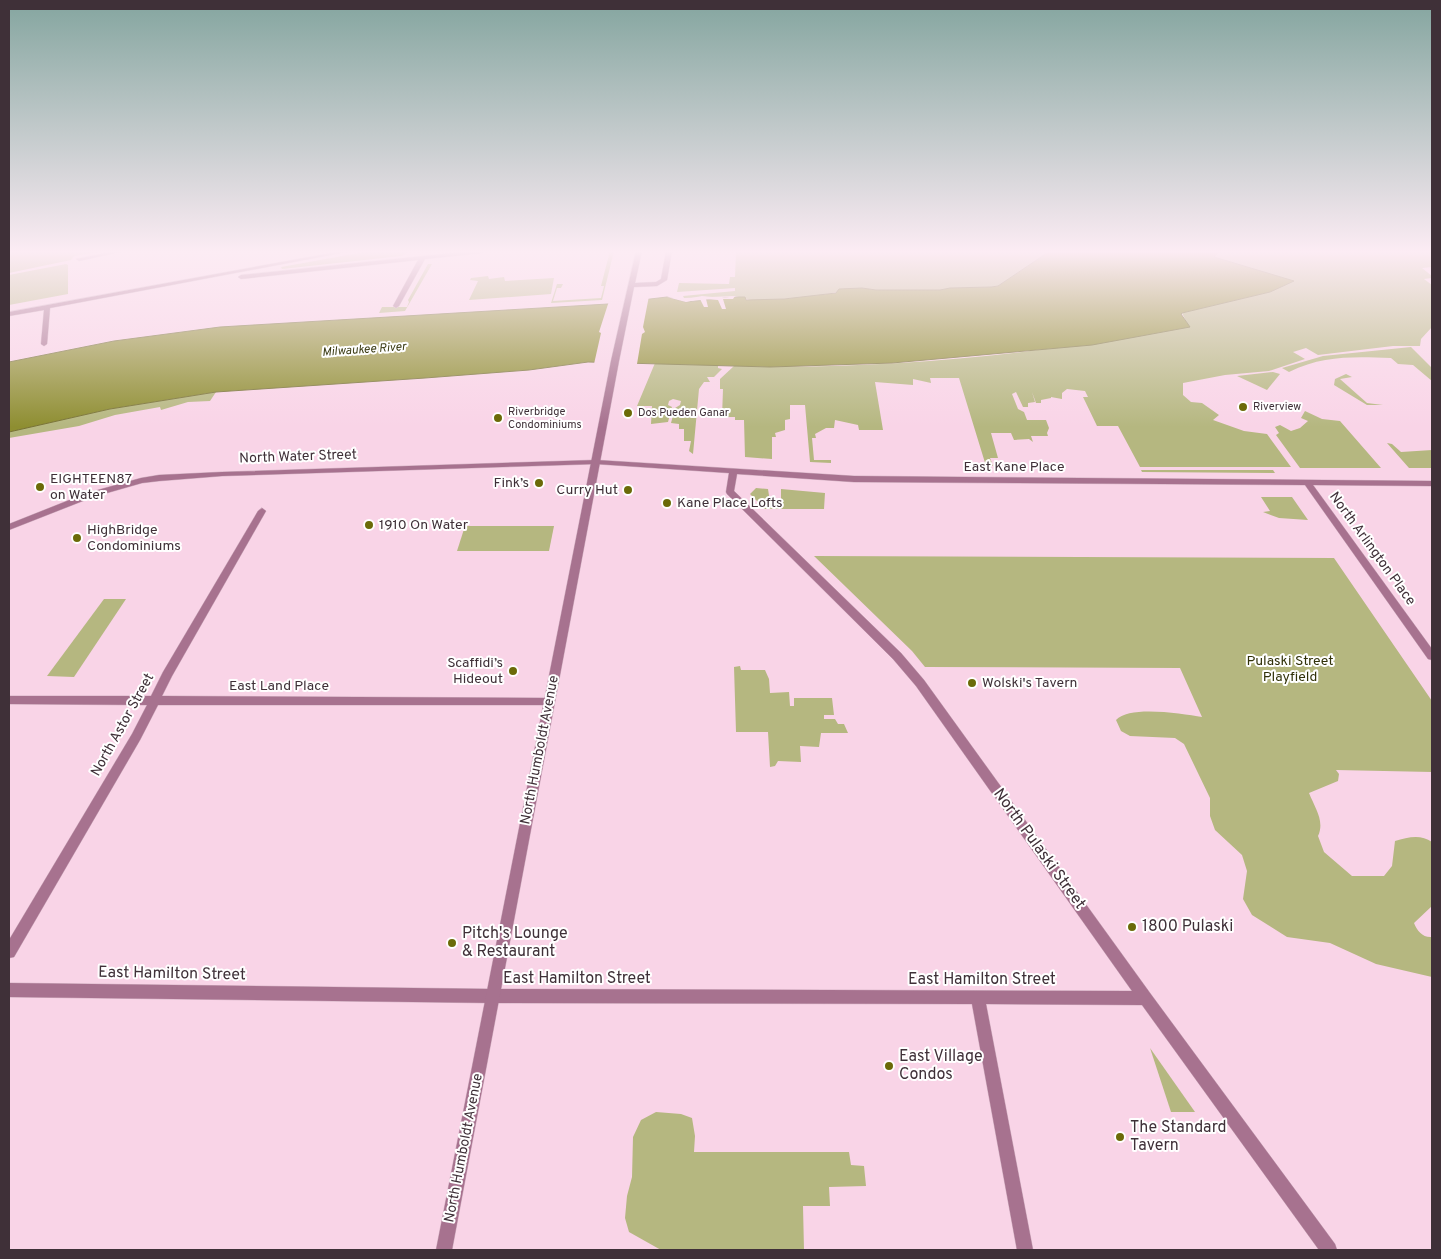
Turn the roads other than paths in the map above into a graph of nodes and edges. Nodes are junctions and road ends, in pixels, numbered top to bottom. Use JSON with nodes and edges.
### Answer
{"nodes":[{"id":1,"x":31,"y":310,"type":"edge"},
{"id":2,"x":46,"y":310,"type":"edge"},
{"id":3,"x":627,"y":310,"type":"edge"},
{"id":4,"x":9,"y":314,"type":"edge"},
{"id":5,"x":44,"y":344,"type":"dead end"},
{"id":6,"x":596,"y":462,"type":"junction"},
{"id":7,"x":733,"y":471,"type":"junction"},
{"id":8,"x":1307,"y":482,"type":"junction"},
{"id":9,"x":1432,"y":483,"type":"edge"},
{"id":10,"x":262,"y":511,"type":"dead end"},
{"id":11,"x":9,"y":527,"type":"edge"},
{"id":12,"x":1432,"y":656,"type":"edge"},
{"id":13,"x":9,"y":700,"type":"edge"},
{"id":14,"x":154,"y":700,"type":"junction"},
{"id":15,"x":550,"y":702,"type":"junction"},
{"id":16,"x":9,"y":952,"type":"edge"},
{"id":17,"x":9,"y":990,"type":"edge"},
{"id":18,"x":493,"y":996,"type":"junction"},
{"id":19,"x":978,"y":998,"type":"junction"},
{"id":20,"x":1145,"y":998,"type":"junction"},
{"id":21,"x":444,"y":1250,"type":"edge"},
{"id":22,"x":1025,"y":1250,"type":"edge"},
{"id":23,"x":1329,"y":1250,"type":"edge"}],
"edges":[{"from":1,"to":4,"type":"street"},
{"from":2,"to":5,"type":"street"},
{"from":3,"to":6,"type":"street","name":"North Humboldt Avenue"},
{"from":6,"to":7,"type":"street","name":"East Kane Place"},
{"from":6,"to":11,"type":"street","name":"North Water Street"},
{"from":6,"to":15,"type":"street","name":"North Humboldt Avenue"},
{"from":7,"to":8,"type":"street","name":"East Kane Place"},
{"from":7,"to":20,"type":"street","name":"North Pulaski Street"},
{"from":8,"to":9,"type":"street","name":"East Kane Place"},
{"from":8,"to":12,"type":"street","name":"North Arlington Place"},
{"from":10,"to":14,"type":"street","name":"North Astor Street"},
{"from":13,"to":14,"type":"street","name":"East Land Place"},
{"from":14,"to":15,"type":"street","name":"East Land Place"},
{"from":14,"to":16,"type":"street","name":"North Astor Street"},
{"from":15,"to":18,"type":"street","name":"North Humboldt Avenue"},
{"from":17,"to":18,"type":"street","name":"East Hamilton Street"},
{"from":18,"to":19,"type":"street","name":"East Hamilton Street"},
{"from":18,"to":21,"type":"street","name":"North Humboldt Avenue"},
{"from":19,"to":20,"type":"street","name":"East Hamilton Street"},
{"from":19,"to":22,"type":"street"},
{"from":20,"to":23,"type":"street","name":"North Pulaski Street"}]}
